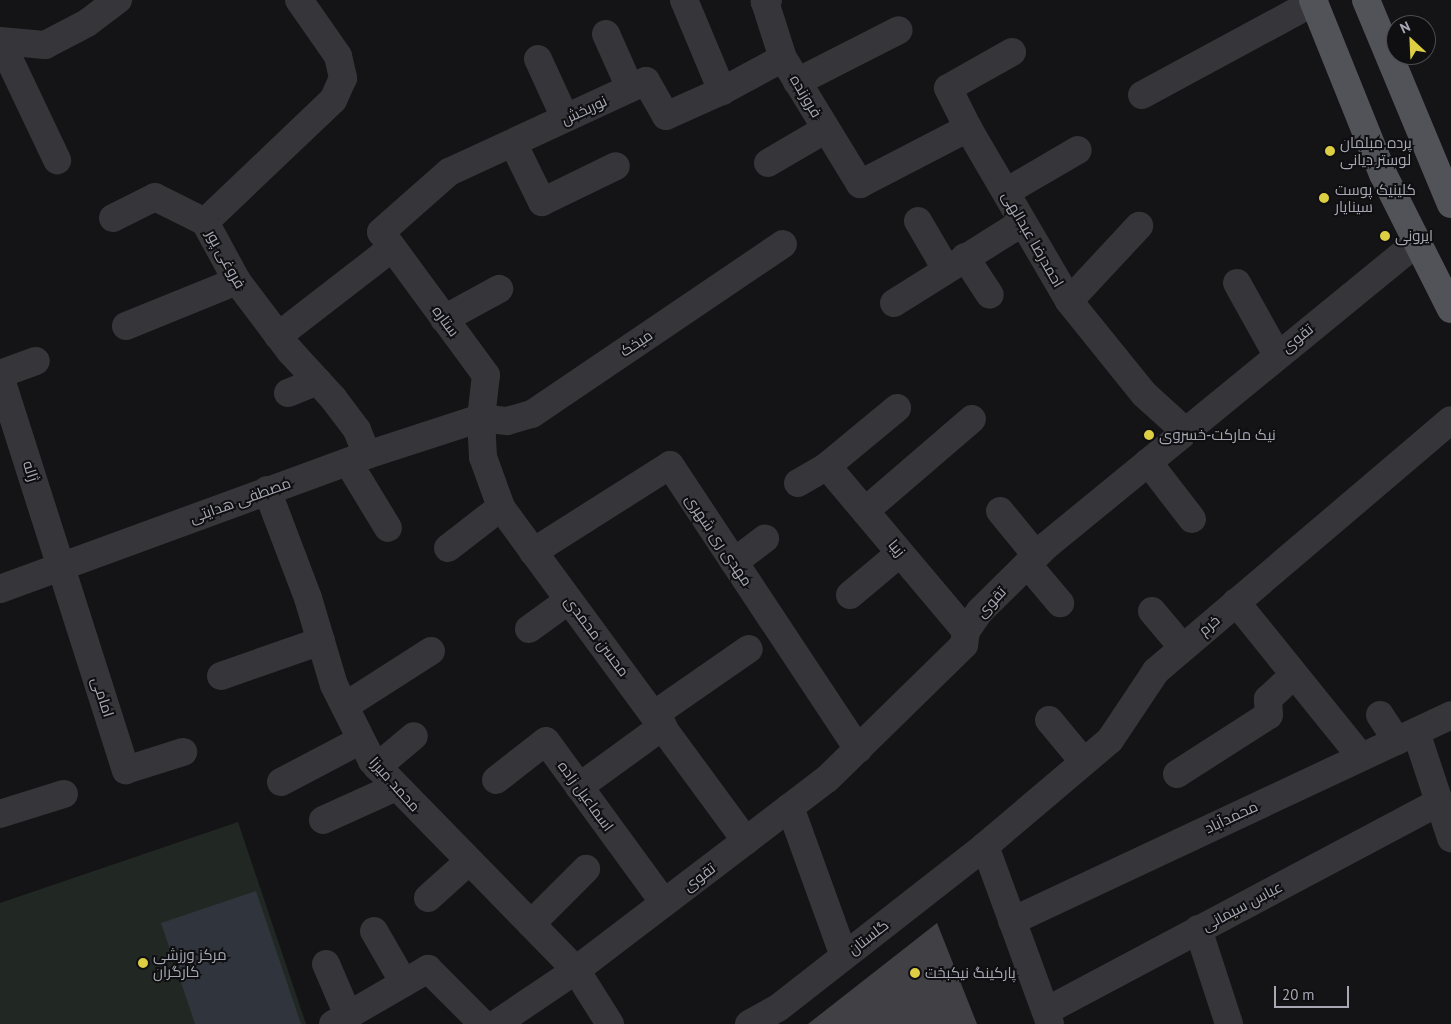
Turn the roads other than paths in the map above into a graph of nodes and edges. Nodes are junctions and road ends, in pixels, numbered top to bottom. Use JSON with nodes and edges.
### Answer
{"nodes":[{"id":1,"x":118,"y":0,"type":"edge"},
{"id":2,"x":299,"y":0,"type":"edge"},
{"id":3,"x":684,"y":0,"type":"edge"},
{"id":4,"x":1366,"y":0,"type":"edge"},
{"id":5,"x":766,"y":1,"type":"edge"},
{"id":6,"x":1313,"y":1,"type":"edge"},
{"id":7,"x":84,"y":11,"type":"edge"},
{"id":8,"x":898,"y":30,"type":"dead end"},
{"id":9,"x":606,"y":34,"type":"dead end"},
{"id":10,"x":0,"y":41,"type":"edge"},
{"id":11,"x":1012,"y":52,"type":"dead end"},
{"id":12,"x":783,"y":58,"type":"junction"},
{"id":13,"x":538,"y":59,"type":"dead end"},
{"id":14,"x":797,"y":82,"type":"junction"},
{"id":15,"x":630,"y":88,"type":"junction"},
{"id":16,"x":722,"y":91,"type":"junction"},
{"id":17,"x":1142,"y":95,"type":"dead end"},
{"id":18,"x":565,"y":118,"type":"junction"},
{"id":19,"x":968,"y":128,"type":"junction"},
{"id":20,"x":826,"y":129,"type":"junction"},
{"id":21,"x":512,"y":143,"type":"junction"},
{"id":22,"x":1078,"y":150,"type":"dead end"},
{"id":23,"x":57,"y":160,"type":"dead end"},
{"id":24,"x":768,"y":163,"type":"dead end"},
{"id":25,"x":616,"y":166,"type":"dead end"},
{"id":26,"x":1006,"y":192,"type":"junction"},
{"id":27,"x":1450,"y":202,"type":"edge"},
{"id":28,"x":113,"y":218,"type":"dead end"},
{"id":29,"x":918,"y":221,"type":"dead end"},
{"id":30,"x":206,"y":222,"type":"junction"},
{"id":31,"x":1023,"y":222,"type":"junction"},
{"id":32,"x":1139,"y":226,"type":"dead end"},
{"id":33,"x":386,"y":240,"type":"junction"},
{"id":34,"x":1418,"y":242,"type":"junction"},
{"id":35,"x":783,"y":244,"type":"dead end"},
{"id":36,"x":955,"y":263,"type":"junction"},
{"id":37,"x":237,"y":281,"type":"junction"},
{"id":38,"x":1237,"y":283,"type":"dead end"},
{"id":39,"x":499,"y":289,"type":"dead end"},
{"id":40,"x":990,"y":295,"type":"dead end"},
{"id":41,"x":1069,"y":301,"type":"junction"},
{"id":42,"x":894,"y":303,"type":"dead end"},
{"id":43,"x":1451,"y":309,"type":"edge"},
{"id":44,"x":444,"y":319,"type":"junction"},
{"id":45,"x":126,"y":326,"type":"dead end"},
{"id":46,"x":278,"y":336,"type":"junction"},
{"id":47,"x":1277,"y":355,"type":"junction"},
{"id":48,"x":36,"y":361,"type":"dead end"},
{"id":49,"x":0,"y":375,"type":"edge"},
{"id":50,"x":318,"y":381,"type":"junction"},
{"id":51,"x":288,"y":393,"type":"dead end"},
{"id":52,"x":897,"y":408,"type":"dead end"},
{"id":53,"x":481,"y":418,"type":"junction"},
{"id":54,"x":972,"y":419,"type":"dead end"},
{"id":55,"x":1451,"y":420,"type":"edge"},
{"id":56,"x":1185,"y":431,"type":"junction"},
{"id":57,"x":357,"y":458,"type":"junction"},
{"id":58,"x":1148,"y":462,"type":"junction"},
{"id":59,"x":827,"y":466,"type":"junction"},
{"id":60,"x":798,"y":483,"type":"dead end"},
{"id":61,"x":267,"y":490,"type":"junction"},
{"id":62,"x":501,"y":507,"type":"junction"},
{"id":63,"x":1000,"y":510,"type":"dead end"},
{"id":64,"x":865,"y":511,"type":"junction"},
{"id":65,"x":1192,"y":519,"type":"dead end"},
{"id":66,"x":388,"y":528,"type":"dead end"},
{"id":67,"x":765,"y":540,"type":"dead end"},
{"id":68,"x":448,"y":548,"type":"dead end"},
{"id":69,"x":533,"y":552,"type":"junction"},
{"id":70,"x":900,"y":553,"type":"junction"},
{"id":71,"x":1032,"y":560,"type":"junction"},
{"id":72,"x":734,"y":562,"type":"junction"},
{"id":73,"x":61,"y":566,"type":"junction"},
{"id":74,"x":0,"y":589,"type":"edge"},
{"id":75,"x":850,"y":595,"type":"dead end"},
{"id":76,"x":569,"y":600,"type":"junction"},
{"id":77,"x":1236,"y":602,"type":"junction"},
{"id":78,"x":1060,"y":603,"type":"dead end"},
{"id":79,"x":1152,"y":611,"type":"dead end"},
{"id":80,"x":529,"y":629,"type":"dead end"},
{"id":81,"x":966,"y":631,"type":"junction"},
{"id":82,"x":321,"y":640,"type":"junction"},
{"id":83,"x":1183,"y":648,"type":"junction"},
{"id":84,"x":749,"y":649,"type":"dead end"},
{"id":85,"x":431,"y":652,"type":"dead end"},
{"id":86,"x":1294,"y":675,"type":"junction"},
{"id":87,"x":221,"y":676,"type":"dead end"},
{"id":88,"x":345,"y":706,"type":"junction"},
{"id":89,"x":1380,"y":715,"type":"dead end"},
{"id":90,"x":1451,"y":715,"type":"edge"},
{"id":91,"x":659,"y":720,"type":"junction"},
{"id":92,"x":1049,"y":720,"type":"dead end"},
{"id":93,"x":414,"y":736,"type":"dead end"},
{"id":94,"x":1406,"y":736,"type":"junction"},
{"id":95,"x":361,"y":740,"type":"junction"},
{"id":96,"x":858,"y":749,"type":"junction"},
{"id":97,"x":183,"y":752,"type":"dead end"},
{"id":98,"x":1361,"y":757,"type":"junction"},
{"id":99,"x":1083,"y":761,"type":"junction"},
{"id":100,"x":377,"y":767,"type":"junction"},
{"id":101,"x":1177,"y":774,"type":"dead end"},
{"id":102,"x":496,"y":780,"type":"dead end"},
{"id":103,"x":281,"y":782,"type":"dead end"},
{"id":104,"x":396,"y":787,"type":"junction"},
{"id":105,"x":579,"y":787,"type":"junction"},
{"id":106,"x":64,"y":794,"type":"dead end"},
{"id":107,"x":1439,"y":802,"type":"junction"},
{"id":108,"x":790,"y":807,"type":"junction"},
{"id":109,"x":0,"y":814,"type":"edge"},
{"id":110,"x":323,"y":820,"type":"dead end"},
{"id":111,"x":1451,"y":838,"type":"edge"},
{"id":112,"x":746,"y":840,"type":"junction"},
{"id":113,"x":985,"y":846,"type":"junction"},
{"id":114,"x":468,"y":862,"type":"junction"},
{"id":115,"x":586,"y":869,"type":"dead end"},
{"id":116,"x":428,"y":898,"type":"dead end"},
{"id":117,"x":664,"y":903,"type":"junction"},
{"id":118,"x":1012,"y":920,"type":"junction"},
{"id":119,"x":530,"y":924,"type":"junction"},
{"id":120,"x":1198,"y":929,"type":"junction"},
{"id":121,"x":374,"y":932,"type":"dead end"},
{"id":122,"x":844,"y":956,"type":"junction"},
{"id":123,"x":326,"y":964,"type":"dead end"},
{"id":124,"x":576,"y":970,"type":"junction"},
{"id":125,"x":404,"y":982,"type":"junction"},
{"id":126,"x":1048,"y":1018,"type":"edge"},
{"id":127,"x":340,"y":1020,"type":"edge"},
{"id":128,"x":483,"y":1024,"type":"edge"},
{"id":129,"x":496,"y":1024,"type":"edge"},
{"id":130,"x":610,"y":1024,"type":"edge"},
{"id":131,"x":749,"y":1024,"type":"edge"},
{"id":132,"x":1229,"y":1024,"type":"edge"}],
"edges":[{"from":1,"to":7,"type":"street"},
{"from":2,"to":30,"type":"street","name":"فروغی پور"},
{"from":3,"to":16,"type":"street"},
{"from":4,"to":27,"type":"main road"},
{"from":5,"to":12,"type":"street","name":"فروزنده"},
{"from":6,"to":17,"type":"street"},
{"from":6,"to":34,"type":"main road"},
{"from":7,"to":10,"type":"street"},
{"from":8,"to":14,"type":"street"},
{"from":9,"to":15,"type":"street"},
{"from":10,"to":23,"type":"street"},
{"from":11,"to":19,"type":"street","name":"احمدرضا عبدالهی"},
{"from":12,"to":14,"type":"street","name":"فروزنده"},
{"from":12,"to":16,"type":"street","name":"نوربخش"},
{"from":13,"to":18,"type":"street"},
{"from":14,"to":20,"type":"street","name":"فروزنده"},
{"from":15,"to":16,"type":"street","name":"نوربخش"},
{"from":15,"to":18,"type":"street","name":"نوربخش"},
{"from":18,"to":21,"type":"street","name":"نوربخش"},
{"from":19,"to":20,"type":"street","name":"فروزنده"},
{"from":19,"to":26,"type":"street","name":"احمدرضا عبدالهی"},
{"from":20,"to":24,"type":"street"},
{"from":21,"to":25,"type":"street"},
{"from":21,"to":33,"type":"street","name":"نوربخش"},
{"from":22,"to":26,"type":"street"},
{"from":26,"to":31,"type":"street","name":"احمدرضا عبدالهی"},
{"from":28,"to":30,"type":"street"},
{"from":29,"to":36,"type":"street"},
{"from":30,"to":37,"type":"street","name":"فروغی پور"},
{"from":31,"to":36,"type":"street"},
{"from":31,"to":41,"type":"street","name":"احمدرضا عبدالهی"},
{"from":32,"to":41,"type":"street"},
{"from":33,"to":44,"type":"street","name":"ستاره"},
{"from":33,"to":46,"type":"street","name":"نوربخش"},
{"from":34,"to":43,"type":"main road"},
{"from":34,"to":47,"type":"street","name":"تقوی"},
{"from":35,"to":53,"type":"street","name":"میخک"},
{"from":36,"to":40,"type":"street"},
{"from":36,"to":42,"type":"street"},
{"from":37,"to":45,"type":"street"},
{"from":37,"to":46,"type":"street","name":"فروغی پور"},
{"from":38,"to":47,"type":"street"},
{"from":39,"to":44,"type":"street"},
{"from":41,"to":56,"type":"street","name":"احمدرضا عبدالهی"},
{"from":44,"to":53,"type":"street","name":"ستاره"},
{"from":46,"to":50,"type":"street","name":"فروغی پور"},
{"from":47,"to":56,"type":"street","name":"تقوی"},
{"from":48,"to":49,"type":"street","name":"ژاله"},
{"from":49,"to":73,"type":"street","name":"ژاله"},
{"from":50,"to":51,"type":"street"},
{"from":50,"to":57,"type":"street","name":"فروغی پور"},
{"from":52,"to":59,"type":"street"},
{"from":53,"to":57,"type":"street","name":"مصطفی هدایتی"},
{"from":53,"to":62,"type":"street","name":"محسن محمدی"},
{"from":54,"to":64,"type":"street"},
{"from":55,"to":77,"type":"street","name":"خرم"},
{"from":56,"to":58,"type":"street","name":"تقوی"},
{"from":57,"to":61,"type":"street","name":"مصطفی هدایتی"},
{"from":57,"to":66,"type":"street","name":"فروغی پور"},
{"from":58,"to":65,"type":"street"},
{"from":58,"to":71,"type":"street","name":"تقوی"},
{"from":59,"to":60,"type":"street"},
{"from":59,"to":64,"type":"street","name":"زیبا"},
{"from":61,"to":73,"type":"street","name":"مصطفی هدایتی"},
{"from":61,"to":82,"type":"street","name":"محمد میرزا"},
{"from":62,"to":68,"type":"street"},
{"from":62,"to":69,"type":"street","name":"محسن محمدی"},
{"from":63,"to":71,"type":"street"},
{"from":64,"to":70,"type":"street","name":"زیبا"},
{"from":67,"to":72,"type":"street"},
{"from":69,"to":72,"type":"street","name":"مهدی ری شهری"},
{"from":69,"to":76,"type":"street","name":"محسن محمدی"},
{"from":70,"to":75,"type":"street"},
{"from":70,"to":81,"type":"street","name":"زیبا"},
{"from":71,"to":78,"type":"street"},
{"from":71,"to":81,"type":"street","name":"تقوی"},
{"from":72,"to":96,"type":"street","name":"مهدی ری شهری"},
{"from":73,"to":74,"type":"street","name":"مصطفی هدایتی"},
{"from":73,"to":97,"type":"street","name":"امامی"},
{"from":76,"to":80,"type":"street"},
{"from":76,"to":91,"type":"street","name":"محسن محمدی"},
{"from":77,"to":83,"type":"street","name":"خرم"},
{"from":77,"to":86,"type":"street"},
{"from":79,"to":83,"type":"street"},
{"from":81,"to":96,"type":"street","name":"تقوی"},
{"from":82,"to":87,"type":"street"},
{"from":82,"to":88,"type":"street","name":"محمد میرزا"},
{"from":83,"to":99,"type":"street","name":"خرم"},
{"from":84,"to":91,"type":"street"},
{"from":85,"to":88,"type":"street"},
{"from":86,"to":98,"type":"street"},
{"from":86,"to":101,"type":"street"},
{"from":88,"to":95,"type":"street","name":"محمد میرزا"},
{"from":89,"to":94,"type":"street"},
{"from":90,"to":94,"type":"street","name":"محمدآباد"},
{"from":91,"to":105,"type":"street"},
{"from":91,"to":112,"type":"street","name":"محسن محمدی"},
{"from":92,"to":99,"type":"street"},
{"from":93,"to":100,"type":"street"},
{"from":94,"to":98,"type":"street","name":"محمدآباد"},
{"from":94,"to":107,"type":"street"},
{"from":95,"to":100,"type":"street","name":"محمد میرزا"},
{"from":95,"to":103,"type":"street"},
{"from":96,"to":108,"type":"street","name":"تقوی"},
{"from":98,"to":118,"type":"street","name":"محمدآباد"},
{"from":99,"to":113,"type":"street","name":"خرم"},
{"from":100,"to":104,"type":"street","name":"محمد میرزا"},
{"from":102,"to":105,"type":"street","name":"اسماعیل زاده"},
{"from":104,"to":110,"type":"street"},
{"from":104,"to":114,"type":"street","name":"محمد میرزا"},
{"from":105,"to":117,"type":"street","name":"اسماعیل زاده"},
{"from":106,"to":109,"type":"street"},
{"from":107,"to":111,"type":"street"},
{"from":107,"to":120,"type":"street","name":"عباس سیمانی"},
{"from":108,"to":112,"type":"street","name":"تقوی"},
{"from":108,"to":122,"type":"street"},
{"from":112,"to":117,"type":"street","name":"تقوی"},
{"from":113,"to":118,"type":"street"},
{"from":113,"to":122,"type":"street","name":"گلستان"},
{"from":114,"to":116,"type":"street"},
{"from":114,"to":119,"type":"street","name":"محمد میرزا"},
{"from":115,"to":119,"type":"street"},
{"from":117,"to":124,"type":"street","name":"تقوی"},
{"from":118,"to":126,"type":"street"},
{"from":119,"to":124,"type":"street","name":"محمد میرزا"},
{"from":120,"to":126,"type":"street","name":"عباس سیمانی"},
{"from":120,"to":132,"type":"street"},
{"from":121,"to":125,"type":"street"},
{"from":122,"to":131,"type":"street","name":"گلستان"},
{"from":123,"to":127,"type":"street"},
{"from":124,"to":129,"type":"street","name":"تقوی"},
{"from":124,"to":130,"type":"street","name":"محمد میرزا"},
{"from":125,"to":127,"type":"street"},
{"from":125,"to":128,"type":"street"}]}
